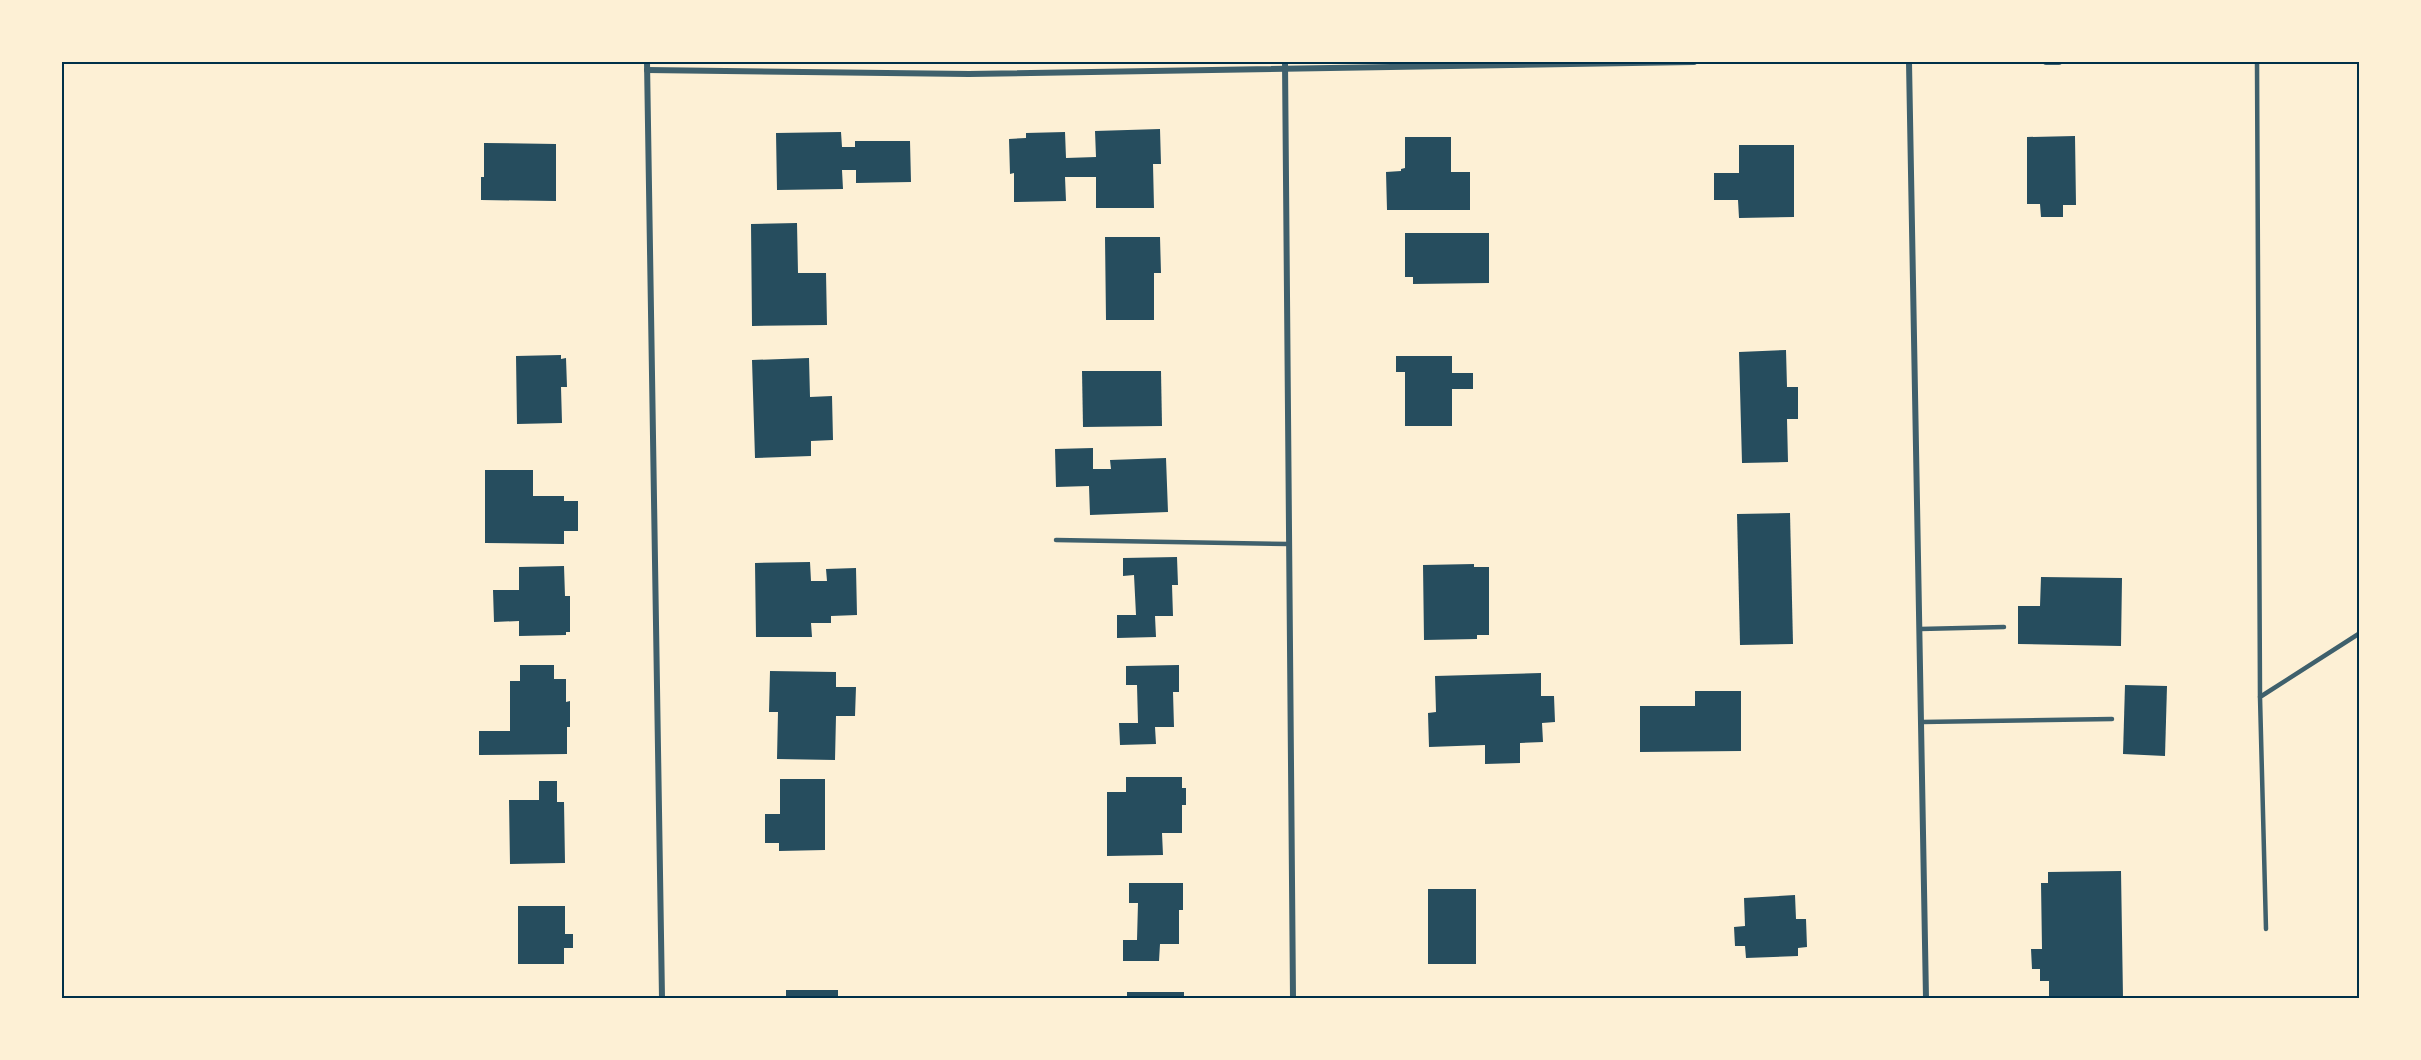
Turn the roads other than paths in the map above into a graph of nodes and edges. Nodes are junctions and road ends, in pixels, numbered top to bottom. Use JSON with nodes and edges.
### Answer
{"nodes":[{"id":1,"x":647,"y":62,"type":"edge"},
{"id":2,"x":1694,"y":62,"type":"edge"},
{"id":3,"x":1909,"y":62,"type":"edge"},
{"id":4,"x":2046,"y":62,"type":"edge"},
{"id":5,"x":2060,"y":62,"type":"edge"},
{"id":6,"x":2257,"y":62,"type":"edge"},
{"id":7,"x":1285,"y":65,"type":"edge"},
{"id":8,"x":647,"y":70,"type":"junction"},
{"id":9,"x":1056,"y":540,"type":"dead end"},
{"id":10,"x":1289,"y":544,"type":"junction"},
{"id":11,"x":2004,"y":627,"type":"dead end"},
{"id":12,"x":1920,"y":629,"type":"junction"},
{"id":13,"x":2360,"y":633,"type":"edge"},
{"id":14,"x":2260,"y":697,"type":"junction"},
{"id":15,"x":2112,"y":719,"type":"dead end"},
{"id":16,"x":1922,"y":722,"type":"junction"},
{"id":17,"x":2266,"y":928,"type":"dead end"},
{"id":18,"x":662,"y":999,"type":"edge"},
{"id":19,"x":1293,"y":999,"type":"edge"},
{"id":20,"x":1926,"y":999,"type":"edge"}],
"edges":[{"from":1,"to":8,"type":"street"},
{"from":2,"to":7,"type":"street"},
{"from":3,"to":12,"type":"street"},
{"from":4,"to":5,"type":"street"},
{"from":6,"to":14,"type":"lane"},
{"from":7,"to":8,"type":"street"},
{"from":7,"to":10,"type":"street"},
{"from":8,"to":18,"type":"street"},
{"from":9,"to":10,"type":"lane"},
{"from":10,"to":19,"type":"street"},
{"from":11,"to":12,"type":"lane"},
{"from":12,"to":16,"type":"street"},
{"from":13,"to":14,"type":"lane"},
{"from":14,"to":17,"type":"lane"},
{"from":15,"to":16,"type":"lane"},
{"from":16,"to":20,"type":"street"}]}
